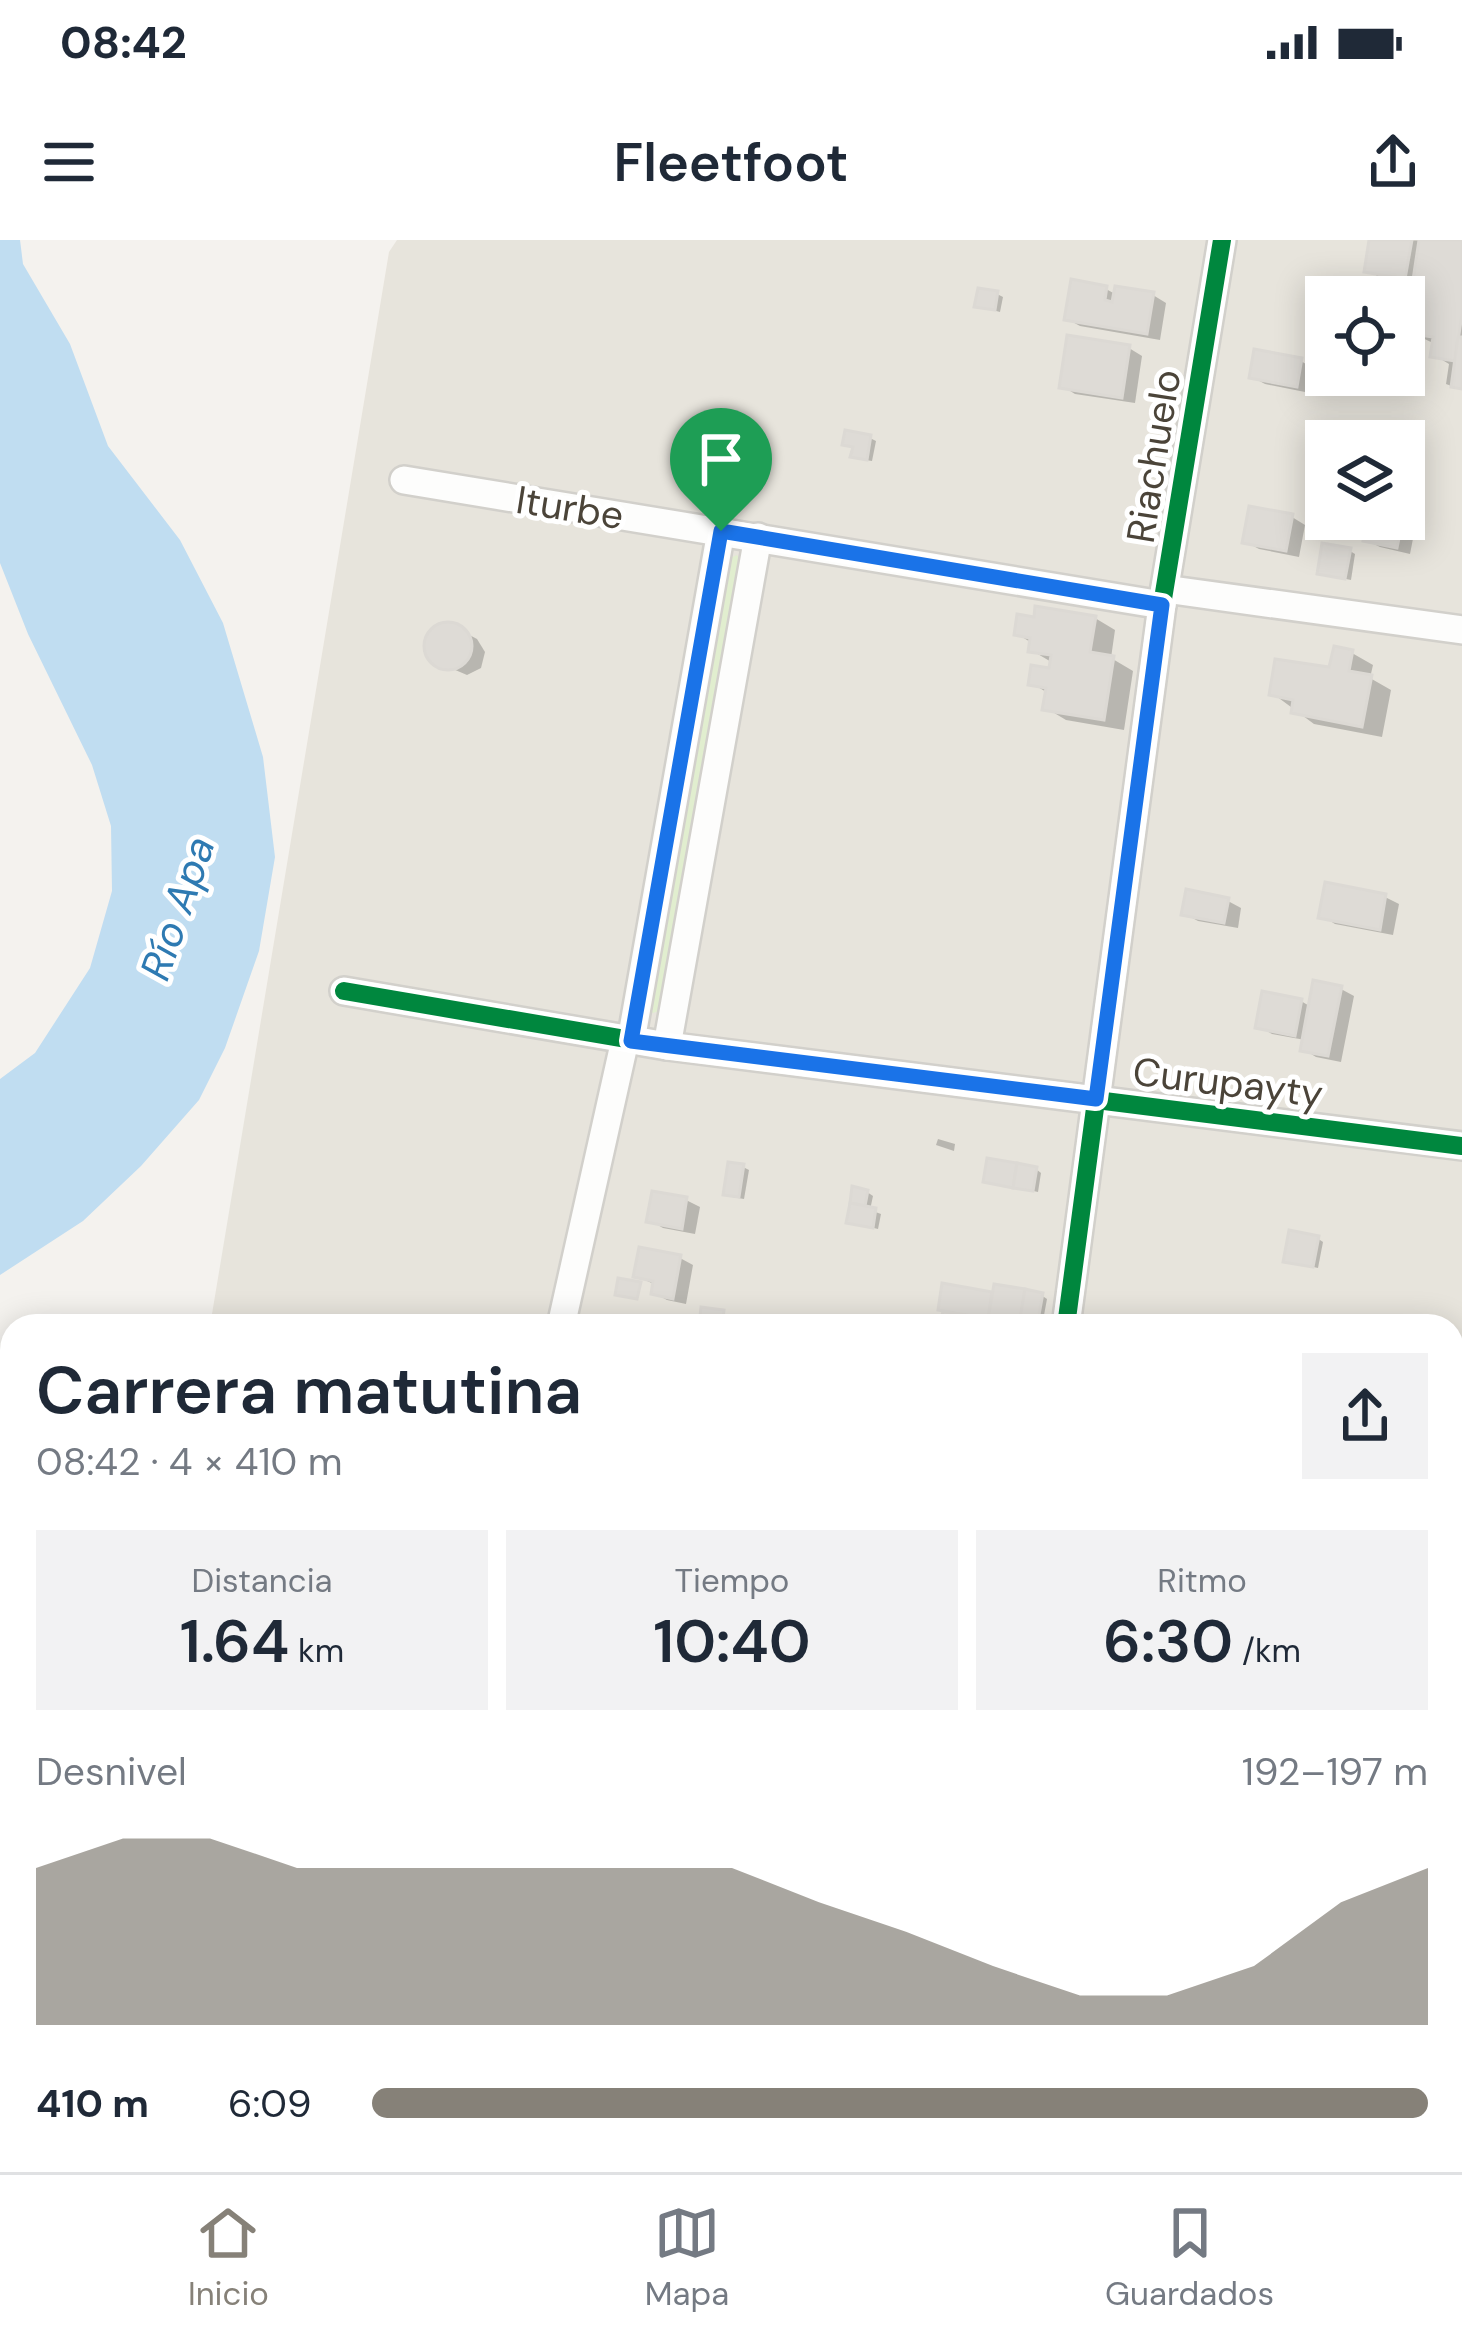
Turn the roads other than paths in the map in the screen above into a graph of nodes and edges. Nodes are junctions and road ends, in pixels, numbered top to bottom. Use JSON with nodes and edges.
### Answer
{"nodes":[{"id":1,"x":1222,"y":240,"type":"edge"},
{"id":2,"x":404,"y":480,"type":"dead end"},
{"id":3,"x":721,"y":531,"type":"junction"},
{"id":4,"x":758,"y":537,"type":"junction"},
{"id":5,"x":1164,"y":597,"type":"junction"},
{"id":6,"x":1462,"y":630,"type":"edge"},
{"id":7,"x":344,"y":992,"type":"dead end"},
{"id":8,"x":628,"y":1040,"type":"junction"},
{"id":9,"x":667,"y":1046,"type":"junction"},
{"id":10,"x":1096,"y":1099,"type":"junction"},
{"id":11,"x":1462,"y":1146,"type":"edge"},
{"id":12,"x":564,"y":1314,"type":"edge"},
{"id":13,"x":1068,"y":1314,"type":"edge"}],
"edges":[{"from":1,"to":5,"type":"street","name":"Riachuelo"},
{"from":2,"to":3,"type":"street","name":"Iturbe"},
{"from":3,"to":4,"type":"street","name":"Iturbe"},
{"from":3,"to":8,"type":"street"},
{"from":4,"to":5,"type":"street","name":"Iturbe"},
{"from":4,"to":9,"type":"street"},
{"from":5,"to":6,"type":"street","name":"Iturbe"},
{"from":5,"to":10,"type":"street","name":"Riachuelo"},
{"from":7,"to":8,"type":"street","name":"Curupayty"},
{"from":8,"to":9,"type":"street","name":"Curupayty"},
{"from":8,"to":12,"type":"street"},
{"from":9,"to":10,"type":"street","name":"Curupayty"},
{"from":10,"to":11,"type":"street","name":"Curupayty"},
{"from":10,"to":13,"type":"street","name":"Riachuelo"}]}
